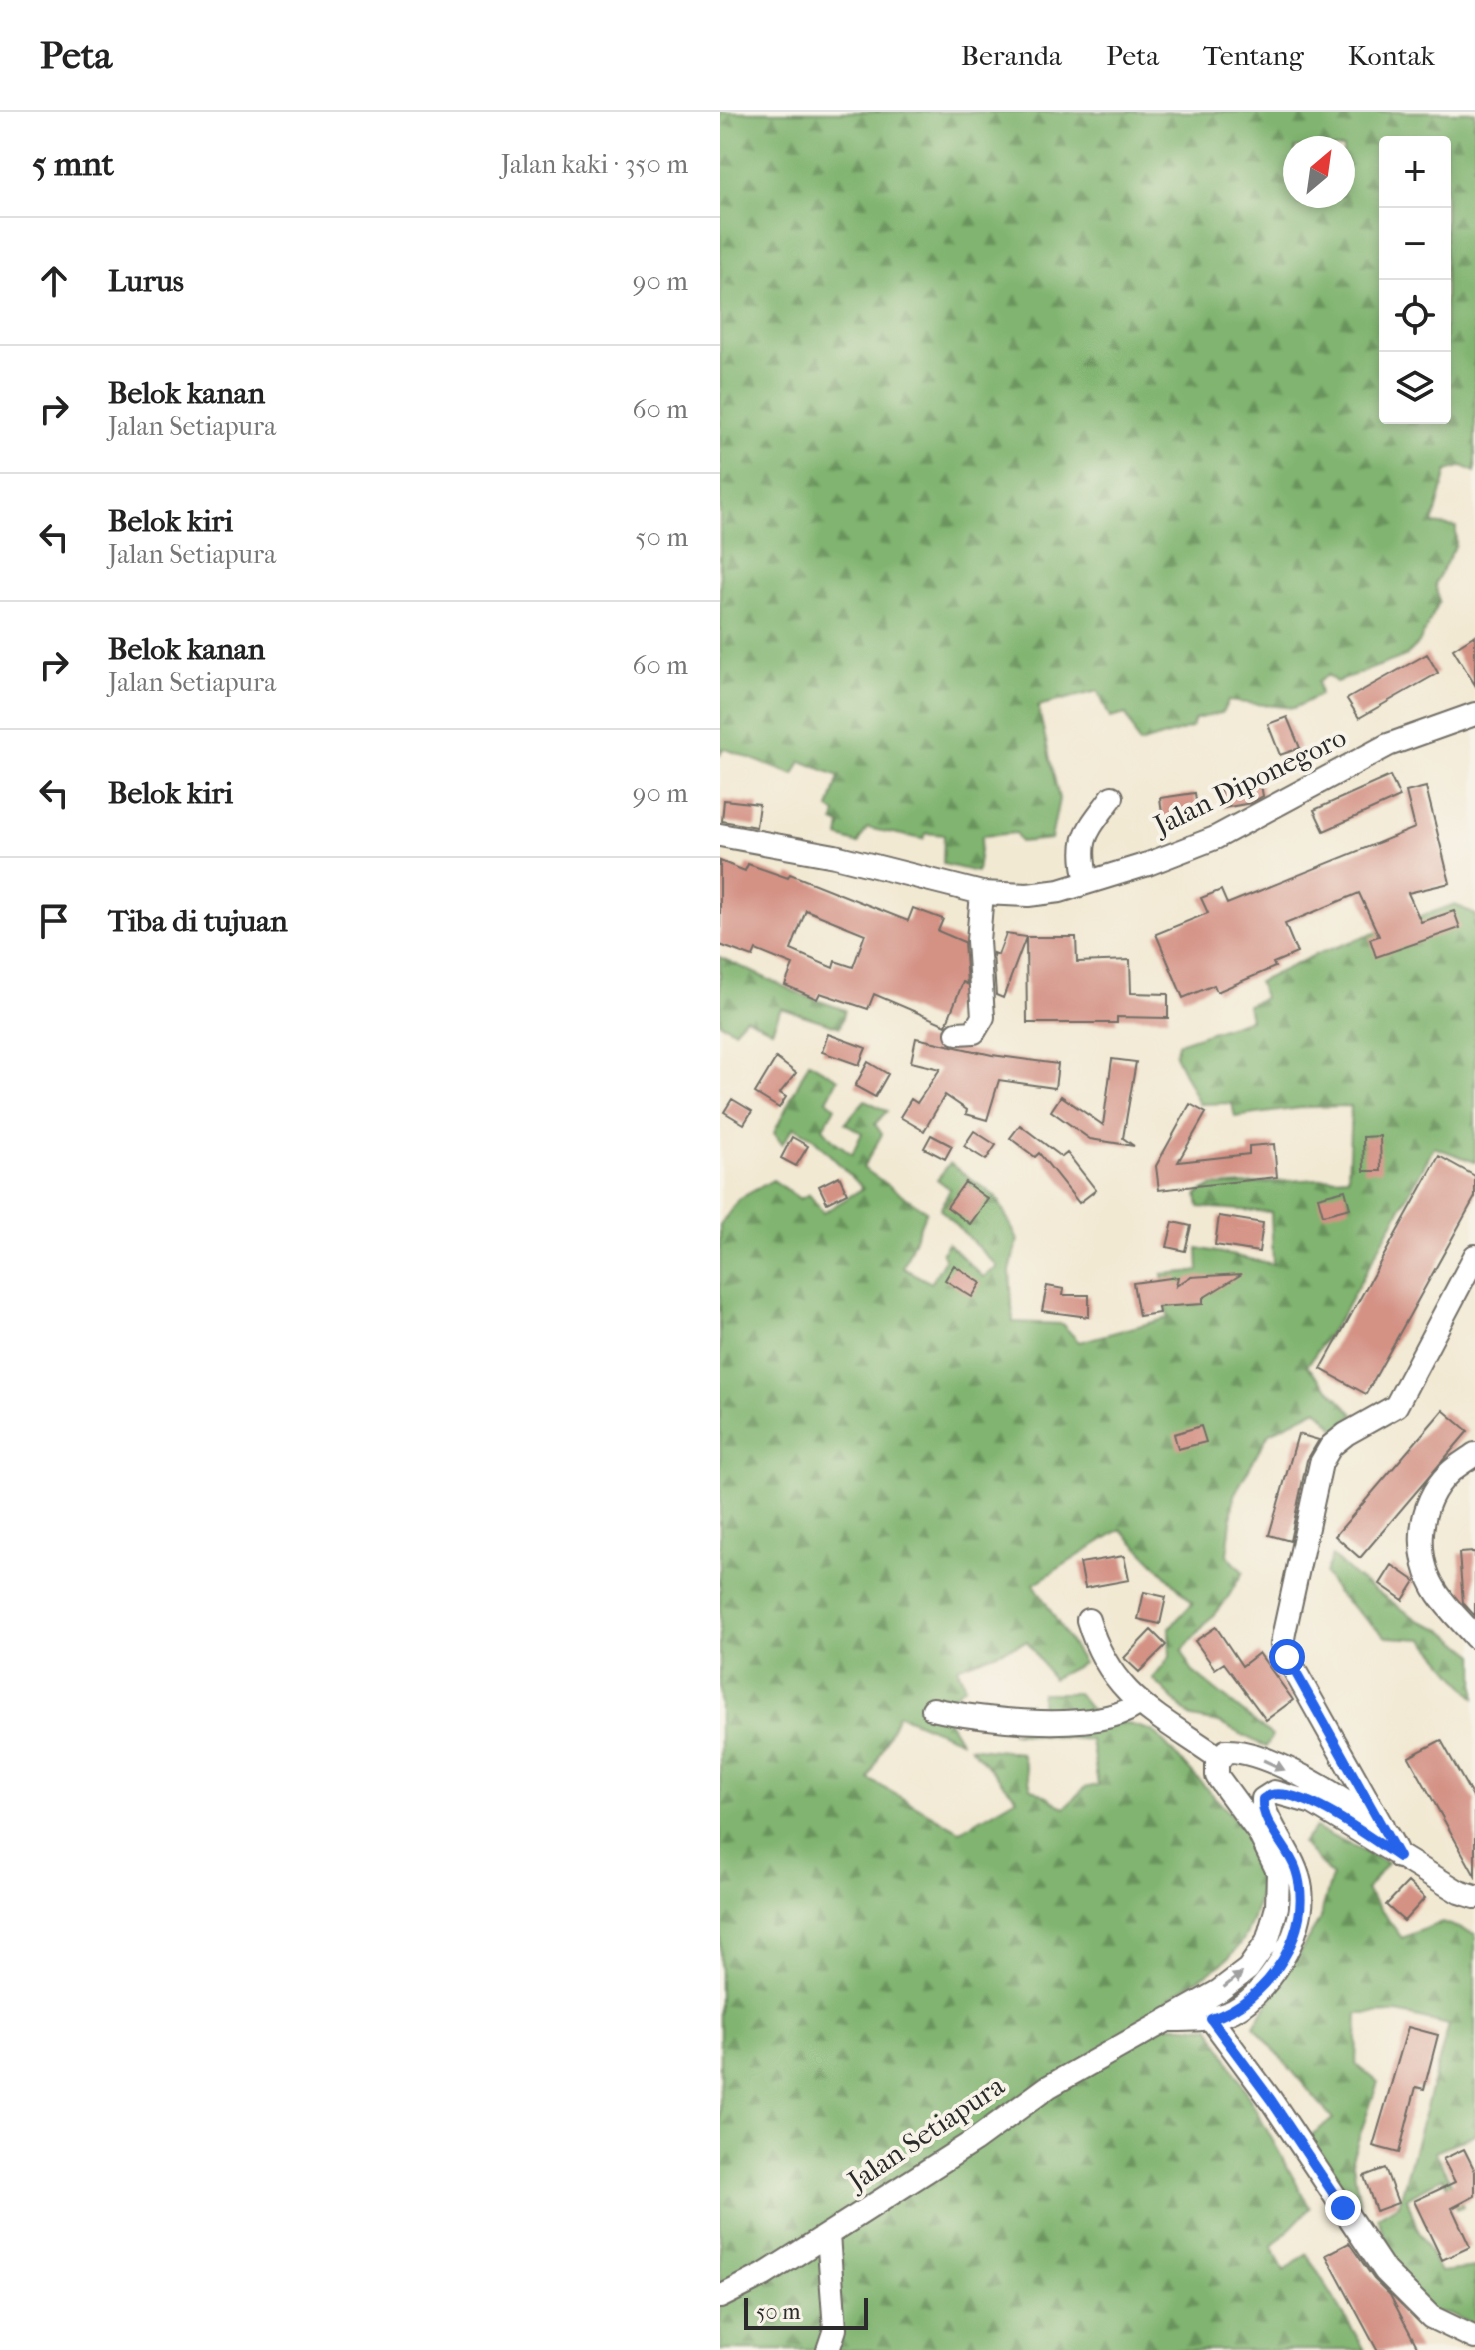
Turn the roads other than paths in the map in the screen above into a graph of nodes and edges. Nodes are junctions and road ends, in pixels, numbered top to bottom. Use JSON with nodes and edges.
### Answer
{"nodes":[{"id":1,"x":1475,"y":714,"type":"edge"},
{"id":2,"x":1112,"y":797,"type":"dead end"},
{"id":3,"x":720,"y":835,"type":"edge"},
{"id":4,"x":1087,"y":882,"type":"junction"},
{"id":5,"x":982,"y":893,"type":"junction"},
{"id":6,"x":957,"y":1033,"type":"dead end"},
{"id":7,"x":1475,"y":1256,"type":"edge"},
{"id":8,"x":1475,"y":1454,"type":"edge"},
{"id":9,"x":1088,"y":1620,"type":"dead end"},
{"id":10,"x":1475,"y":1637,"type":"edge"},
{"id":11,"x":1140,"y":1702,"type":"junction"},
{"id":12,"x":933,"y":1709,"type":"dead end"},
{"id":13,"x":1219,"y":1758,"type":"junction"},
{"id":14,"x":1384,"y":1831,"type":"junction"},
{"id":15,"x":1399,"y":1857,"type":"junction"},
{"id":16,"x":1475,"y":1897,"type":"edge"},
{"id":17,"x":1211,"y":2019,"type":"junction"},
{"id":18,"x":1166,"y":2020,"type":"junction"},
{"id":19,"x":828,"y":2235,"type":"junction"},
{"id":20,"x":720,"y":2297,"type":"edge"},
{"id":21,"x":1475,"y":2338,"type":"edge"},
{"id":22,"x":828,"y":2350,"type":"edge"}],
"edges":[{"from":1,"to":4,"type":"street","name":"Jalan Diponegoro"},
{"from":2,"to":4,"type":"street"},
{"from":3,"to":5,"type":"street","name":"Jalan Diponegoro"},
{"from":4,"to":5,"type":"street","name":"Jalan Diponegoro"},
{"from":5,"to":6,"type":"street"},
{"from":7,"to":14,"type":"street"},
{"from":8,"to":10,"type":"street"},
{"from":9,"to":11,"type":"street"},
{"from":11,"to":12,"type":"street"},
{"from":11,"to":13,"type":"street"},
{"from":13,"to":14,"type":"street","one_way":true},
{"from":18,"to":13,"type":"street","name":"Jalan Setiapura","one_way":true},
{"from":14,"to":15,"type":"street"},
{"from":15,"to":16,"type":"street","name":"Jalan Setiapura"},
{"from":15,"to":17,"type":"street","name":"Jalan Setiapura"},
{"from":17,"to":18,"type":"street","name":"Jalan Setiapura"},
{"from":17,"to":21,"type":"street"},
{"from":18,"to":19,"type":"street","name":"Jalan Setiapura"},
{"from":19,"to":20,"type":"street","name":"Jalan Setiapura"},
{"from":19,"to":22,"type":"street"}]}
